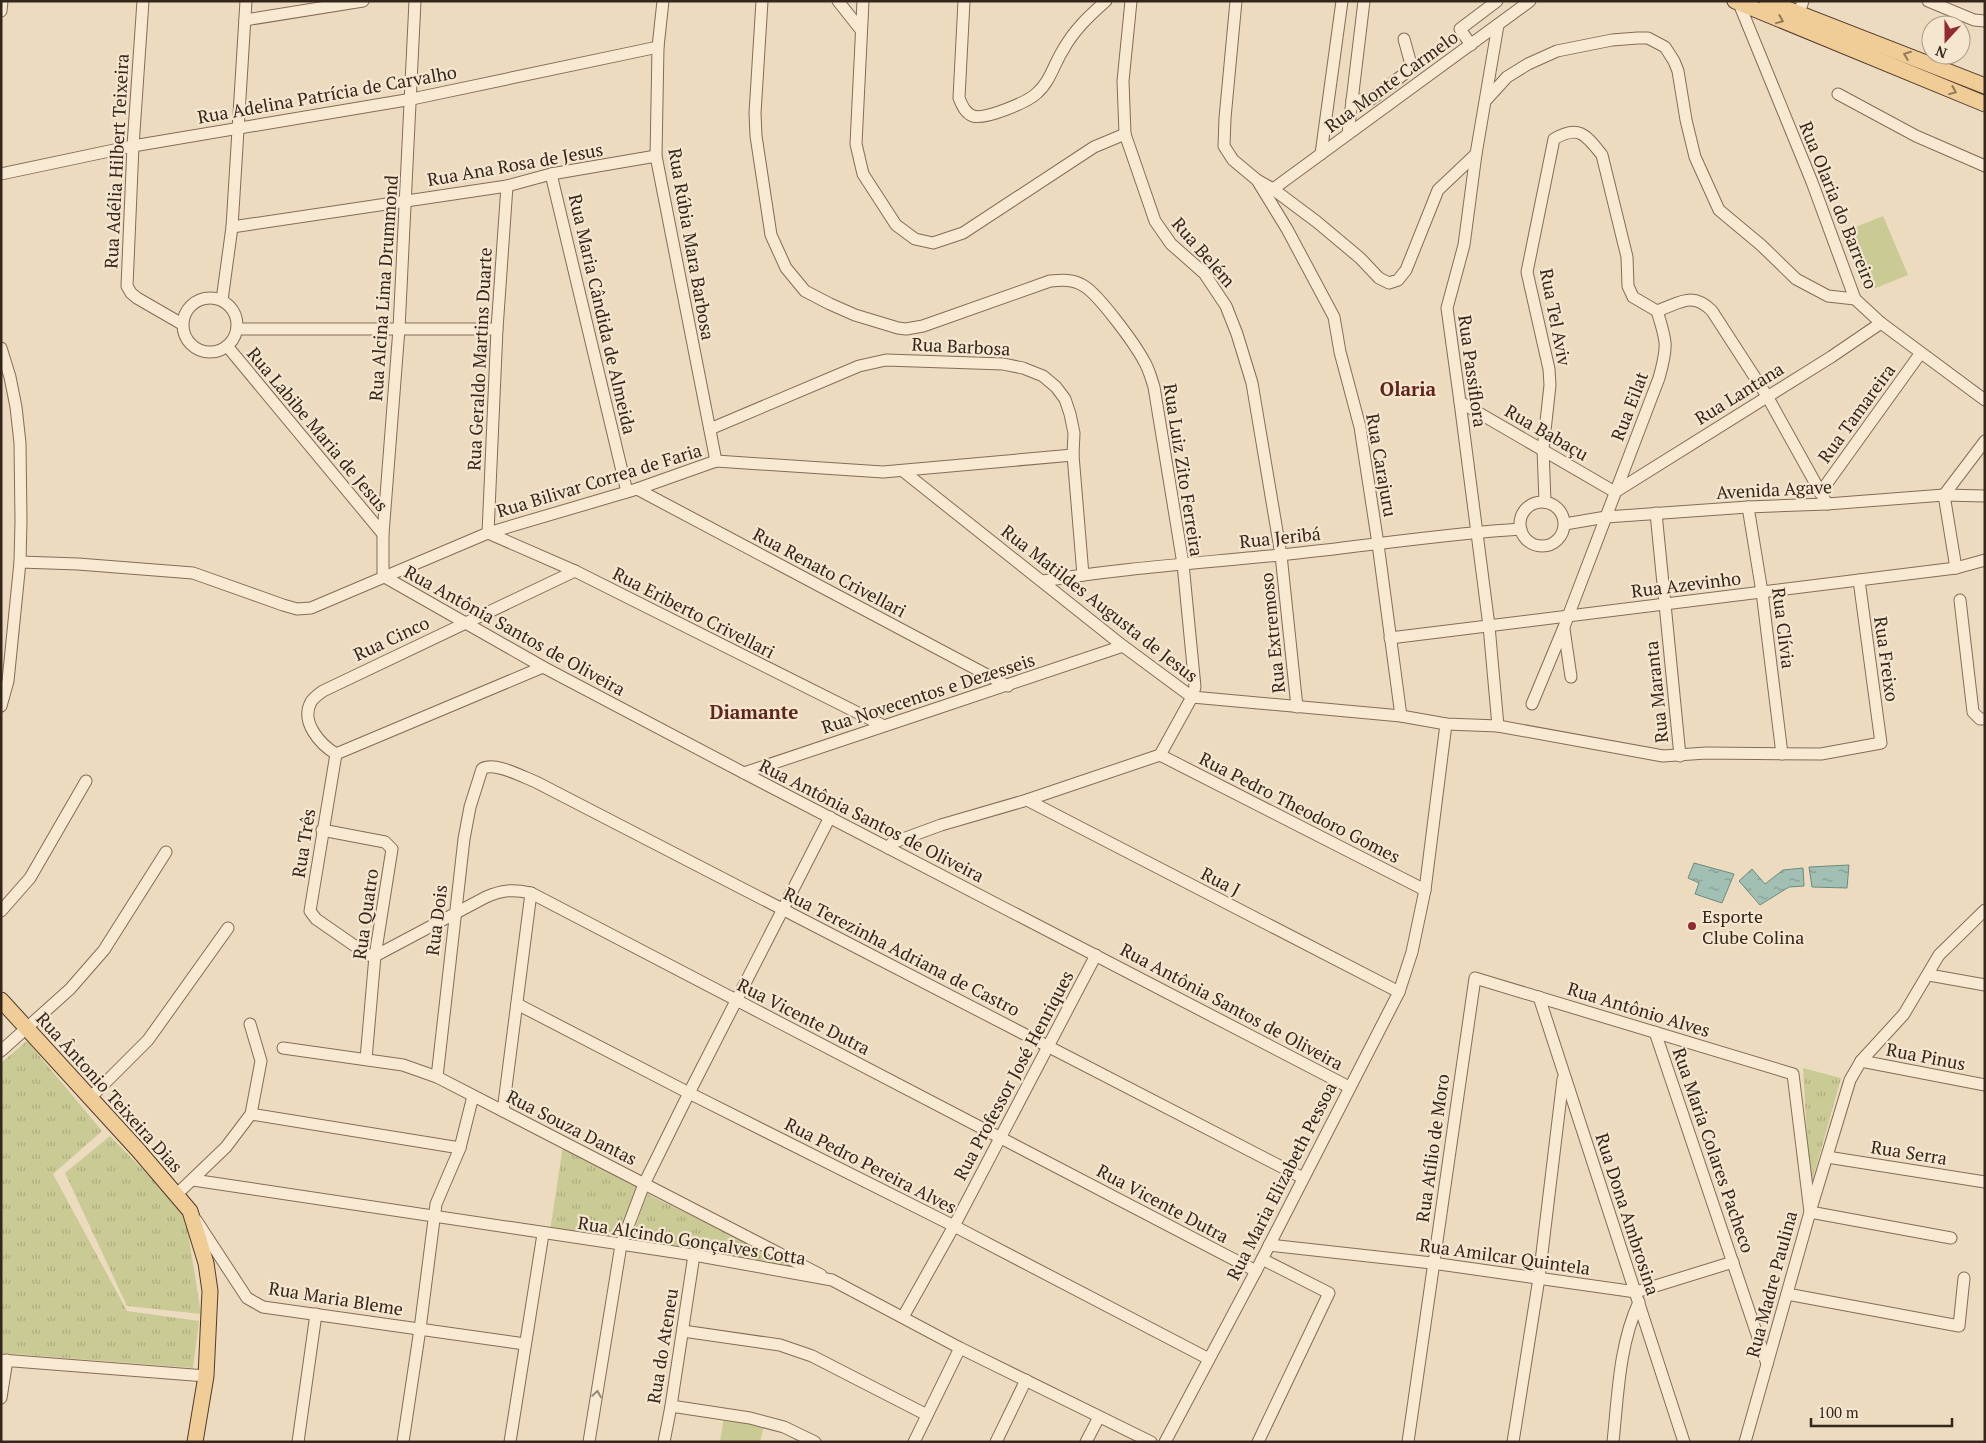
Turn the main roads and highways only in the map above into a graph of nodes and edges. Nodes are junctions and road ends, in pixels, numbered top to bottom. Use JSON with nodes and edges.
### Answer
{"nodes":[{"id":1,"x":1767,"y":1,"type":"edge"},
{"id":2,"x":1737,"y":2,"type":"edge"},
{"id":3,"x":1801,"y":7,"type":"edge"},
{"id":4,"x":1985,"y":86,"type":"edge"},
{"id":5,"x":1985,"y":104,"type":"edge"},
{"id":6,"x":1,"y":1000,"type":"edge"},
{"id":7,"x":195,"y":1442,"type":"edge"}],
"edges":[{"from":1,"to":3,"type":"main road"},
{"from":2,"to":5,"type":"main road","one_way":true},
{"from":4,"to":3,"type":"main road","one_way":true},
{"from":6,"to":7,"type":"main road","name":"Rua Ântonio Teixeira Dias"}]}
